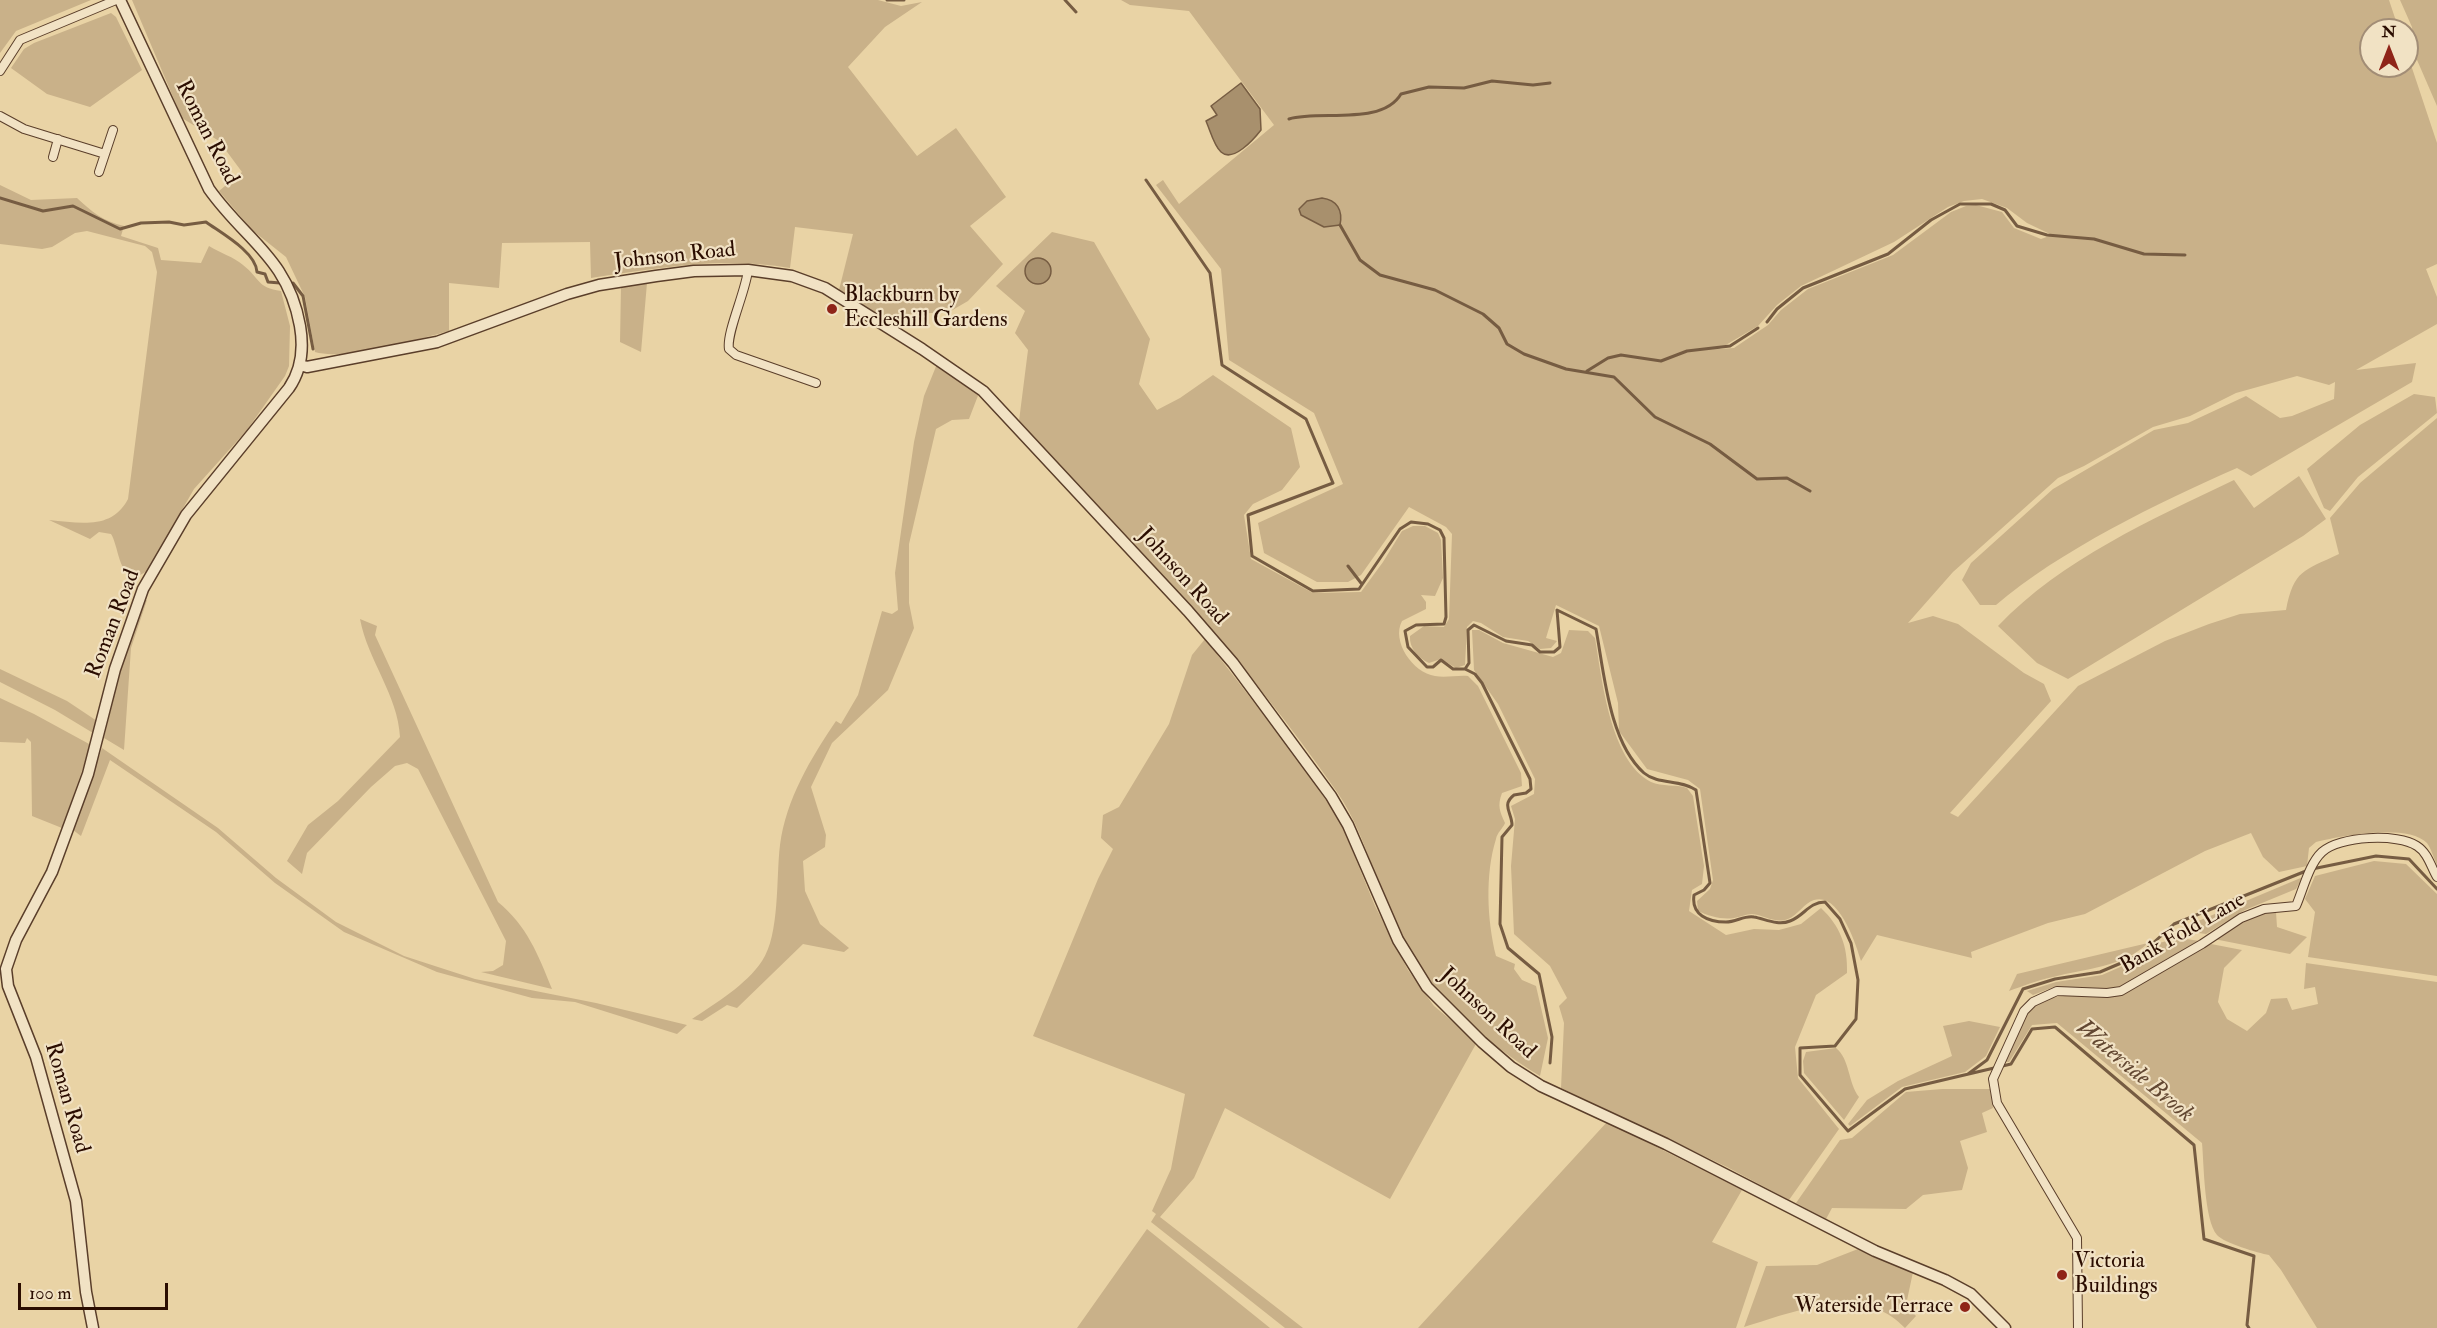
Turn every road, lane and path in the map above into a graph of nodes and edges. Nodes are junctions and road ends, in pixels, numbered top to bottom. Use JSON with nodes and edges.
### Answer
{"nodes":[{"id":1,"x":118,"y":0,"type":"edge"},
{"id":2,"x":0,"y":70,"type":"edge"},
{"id":3,"x":0,"y":116,"type":"edge"},
{"id":4,"x":112,"y":130,"type":"dead end"},
{"id":5,"x":58,"y":139,"type":"junction"},
{"id":6,"x":105,"y":154,"type":"junction"},
{"id":7,"x":53,"y":157,"type":"dead end"},
{"id":8,"x":99,"y":172,"type":"dead end"},
{"id":9,"x":748,"y":270,"type":"junction"},
{"id":10,"x":300,"y":365,"type":"junction"},
{"id":11,"x":816,"y":383,"type":"dead end"},
{"id":12,"x":2437,"y":877,"type":"edge"},
{"id":13,"x":93,"y":1328,"type":"edge"},
{"id":14,"x":2005,"y":1328,"type":"edge"},
{"id":15,"x":2078,"y":1328,"type":"edge"}],
"edges":[{"from":1,"to":2,"type":"street"},
{"from":1,"to":10,"type":"street","name":"Roman Road"},
{"from":3,"to":5,"type":"street"},
{"from":4,"to":6,"type":"street"},
{"from":5,"to":6,"type":"street"},
{"from":5,"to":7,"type":"street"},
{"from":6,"to":8,"type":"street"},
{"from":9,"to":10,"type":"street","name":"Johnson Road"},
{"from":9,"to":11,"type":"street"},
{"from":9,"to":14,"type":"street","name":"Johnson Road"},
{"from":10,"to":13,"type":"street","name":"Roman Road"},
{"from":12,"to":15,"type":"street","name":"Bank Fold Lane"}]}
